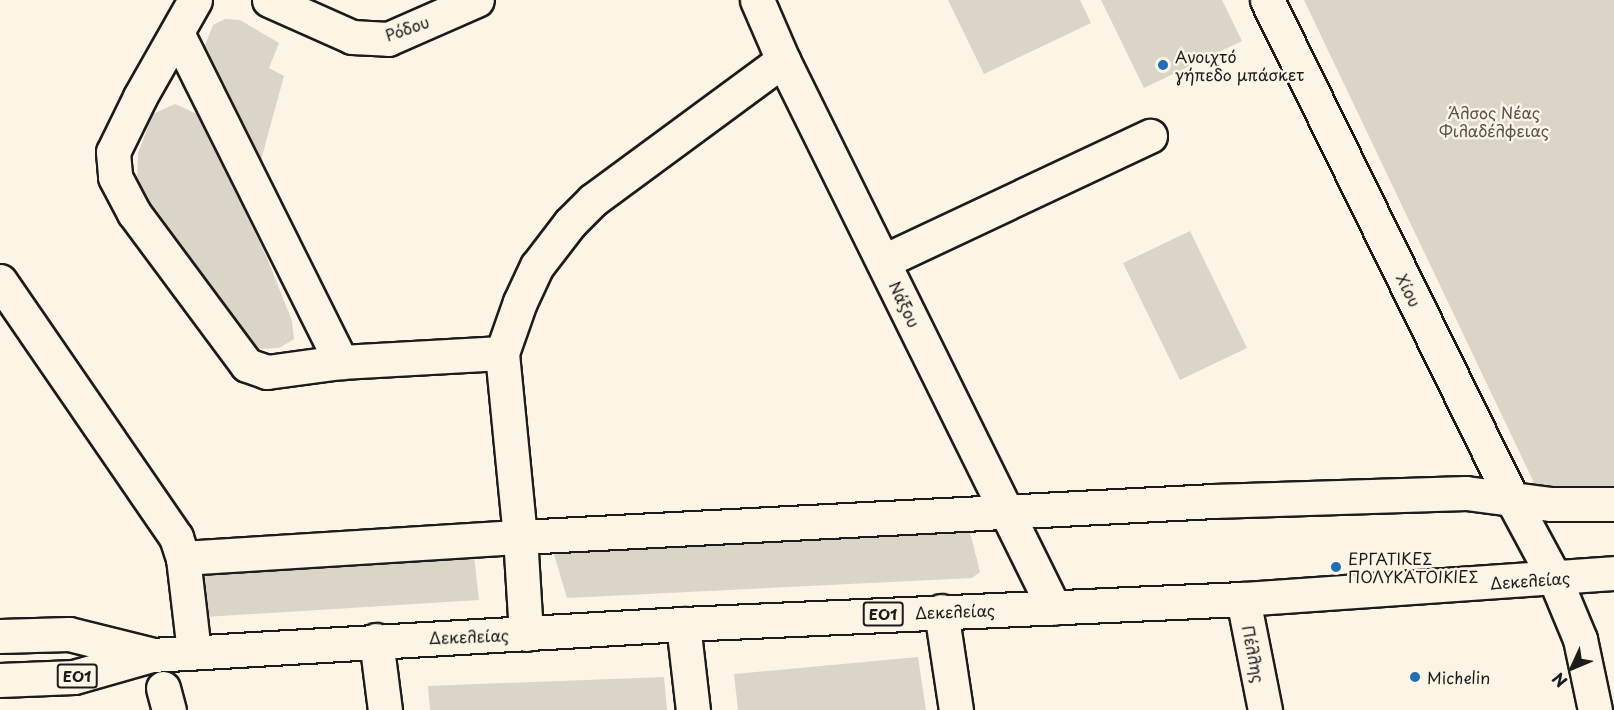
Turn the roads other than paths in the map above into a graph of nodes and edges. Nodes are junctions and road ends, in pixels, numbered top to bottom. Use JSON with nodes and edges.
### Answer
{"nodes":[{"id":1,"x":195,"y":0,"type":"edge"},
{"id":2,"x":269,"y":0,"type":"edge"},
{"id":3,"x":477,"y":0,"type":"edge"},
{"id":4,"x":756,"y":0,"type":"edge"},
{"id":5,"x":1267,"y":0,"type":"edge"},
{"id":6,"x":177,"y":33,"type":"junction"},
{"id":7,"x":783,"y":60,"type":"junction"},
{"id":8,"x":1150,"y":136,"type":"dead end"},
{"id":9,"x":884,"y":261,"type":"junction"},
{"id":10,"x":0,"y":281,"type":"edge"},
{"id":11,"x":502,"y":352,"type":"junction"},
{"id":12,"x":341,"y":362,"type":"junction"},
{"id":13,"x":1512,"y":499,"type":"junction"},
{"id":14,"x":1614,"y":504,"type":"edge"},
{"id":15,"x":1006,"y":511,"type":"junction"},
{"id":16,"x":520,"y":537,"type":"junction"},
{"id":17,"x":183,"y":558,"type":"junction"},
{"id":18,"x":1614,"y":573,"type":"edge"},
{"id":19,"x":1555,"y":579,"type":"junction"},
{"id":20,"x":1243,"y":599,"type":"junction"},
{"id":21,"x":1054,"y":608,"type":"junction"},
{"id":22,"x":941,"y":611,"type":"junction"},
{"id":23,"x":683,"y":624,"type":"junction"},
{"id":24,"x":526,"y":634,"type":"junction"},
{"id":25,"x":0,"y":636,"type":"edge"},
{"id":26,"x":376,"y":640,"type":"junction"},
{"id":27,"x":194,"y":652,"type":"junction"},
{"id":28,"x":152,"y":655,"type":"junction"},
{"id":29,"x":0,"y":680,"type":"edge"},
{"id":30,"x":385,"y":710,"type":"edge"},
{"id":31,"x":693,"y":710,"type":"edge"},
{"id":32,"x":956,"y":710,"type":"edge"},
{"id":33,"x":1265,"y":710,"type":"edge"},
{"id":34,"x":1595,"y":710,"type":"edge"}],
"edges":[{"from":1,"to":6,"type":"street"},
{"from":2,"to":3,"type":"street","name":"Ρόδου"},
{"from":4,"to":7,"type":"street","name":"Νάξου"},
{"from":5,"to":13,"type":"street","name":"Χίου"},
{"from":6,"to":12,"type":"street"},
{"from":6,"to":12,"type":"street"},
{"from":7,"to":9,"type":"street","name":"Νάξου"},
{"from":7,"to":11,"type":"street"},
{"from":8,"to":9,"type":"street"},
{"from":9,"to":15,"type":"street","name":"Νάξου"},
{"from":10,"to":17,"type":"street"},
{"from":11,"to":12,"type":"street"},
{"from":11,"to":16,"type":"street"},
{"from":13,"to":14,"type":"street"},
{"from":13,"to":15,"type":"street"},
{"from":13,"to":19,"type":"street","name":"Χίου"},
{"from":15,"to":16,"type":"street"},
{"from":15,"to":21,"type":"street","name":"Νάξου"},
{"from":16,"to":17,"type":"street"},
{"from":16,"to":24,"type":"street"},
{"from":17,"to":27,"type":"street"},
{"from":18,"to":19,"type":"street","name":"Δεκελείας","number":"ΕΟ1"},
{"from":19,"to":20,"type":"street","name":"Δεκελείας","number":"ΕΟ1"},
{"from":19,"to":34,"type":"street","name":"Χίου"},
{"from":20,"to":21,"type":"street","name":"Δεκελείας","number":"ΕΟ1"},
{"from":20,"to":33,"type":"street","name":"Πέλλης"},
{"from":21,"to":22,"type":"street","name":"Δεκελείας","number":"ΕΟ1"},
{"from":22,"to":23,"type":"street","name":"Δεκελείας","number":"ΕΟ1"},
{"from":22,"to":32,"type":"street"},
{"from":23,"to":24,"type":"street","name":"Δεκελείας","number":"ΕΟ1"},
{"from":23,"to":31,"type":"street"},
{"from":24,"to":26,"type":"street","name":"Δεκελείας","number":"ΕΟ1"},
{"from":25,"to":28,"type":"street","name":"Δεκελείας","number":"ΕΟ1"},
{"from":26,"to":27,"type":"street","name":"Δεκελείας","number":"ΕΟ1"},
{"from":26,"to":30,"type":"street"},
{"from":27,"to":28,"type":"street","name":"Δεκελείας","number":"ΕΟ1"},
{"from":28,"to":29,"type":"street","name":"Δεκελείας","number":"ΕΟ1"}]}
